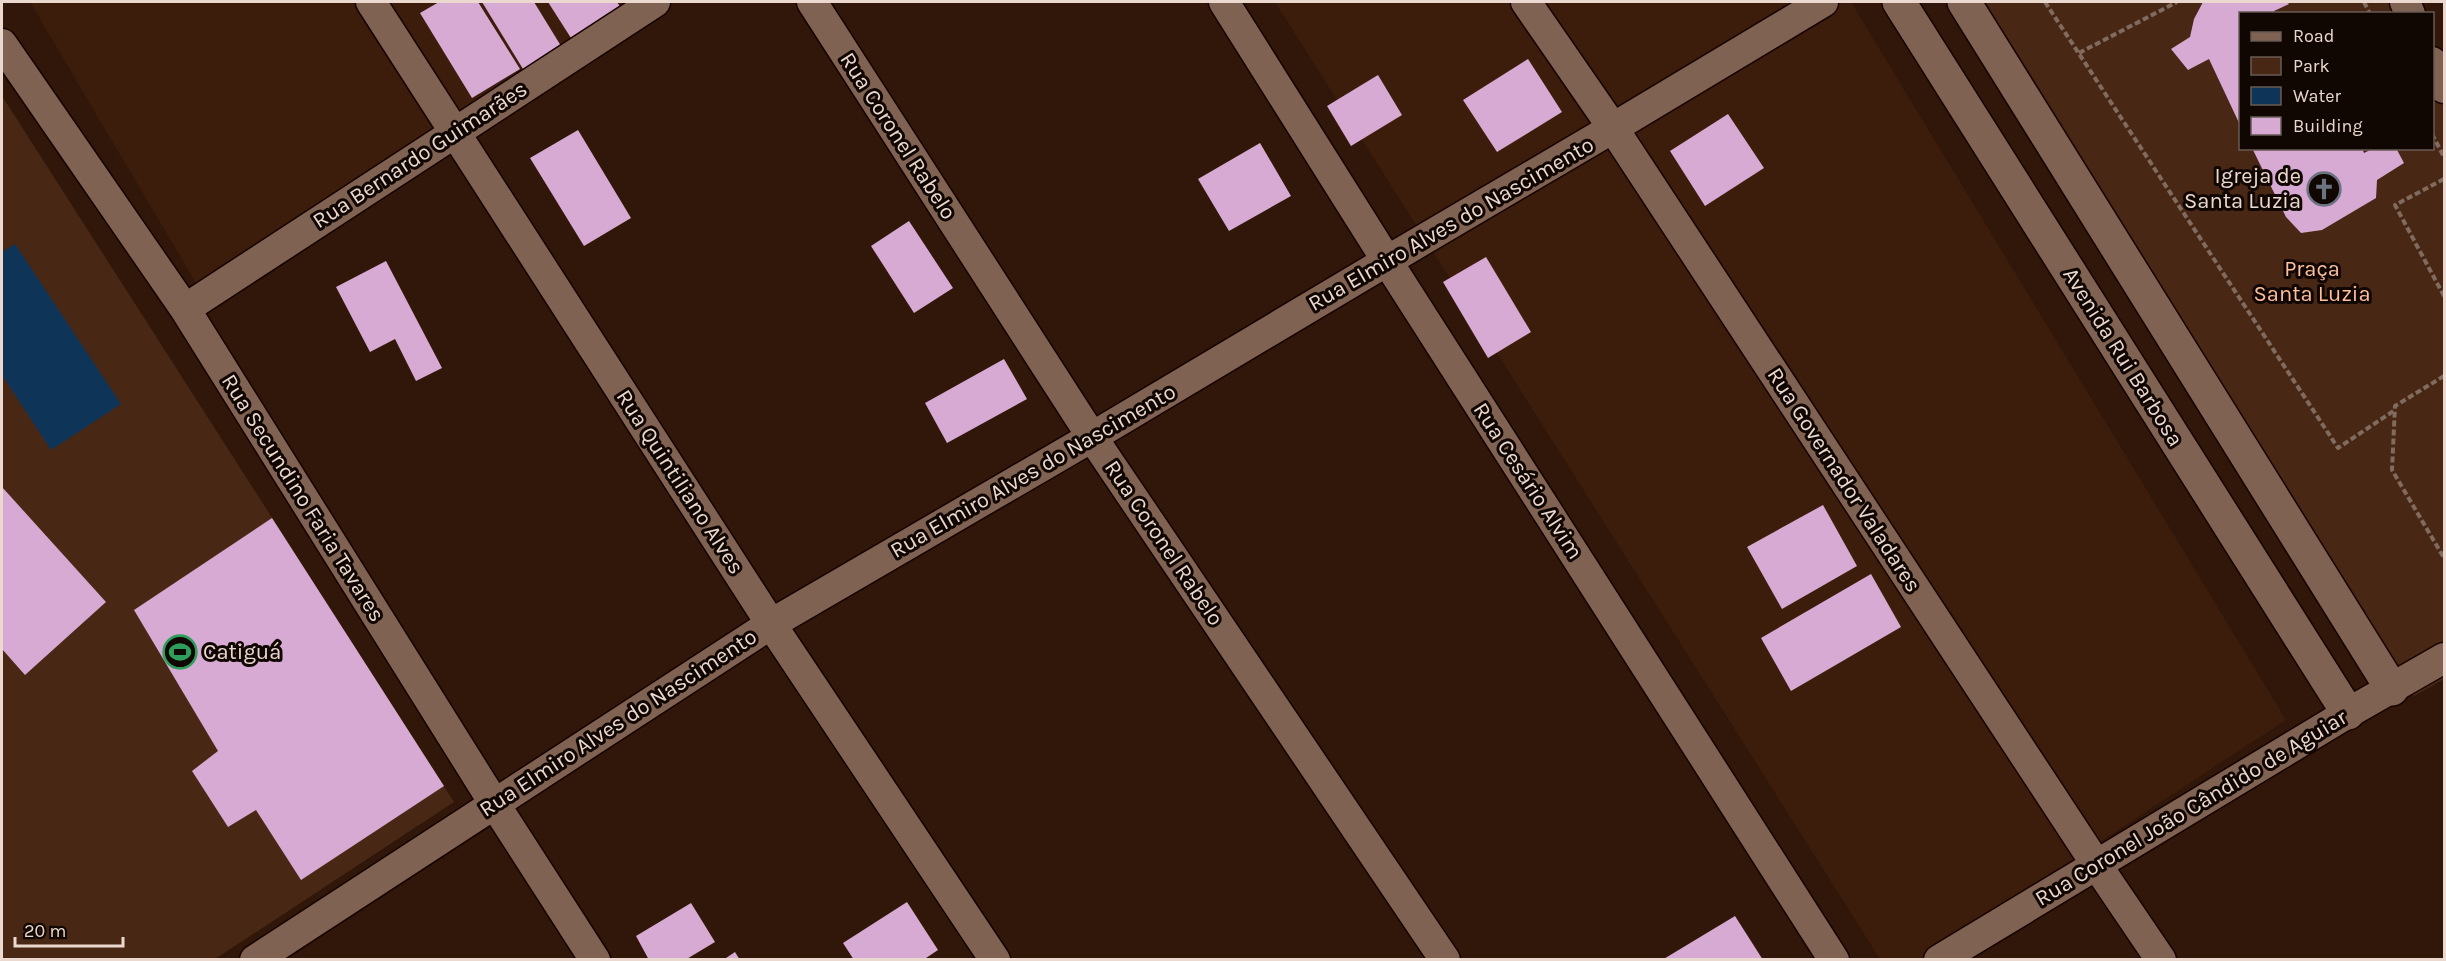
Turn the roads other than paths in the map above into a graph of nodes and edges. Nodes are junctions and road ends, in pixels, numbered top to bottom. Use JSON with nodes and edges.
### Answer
{"nodes":[{"id":1,"x":371,"y":2,"type":"edge"},
{"id":2,"x":655,"y":2,"type":"edge"},
{"id":3,"x":812,"y":2,"type":"edge"},
{"id":4,"x":1224,"y":2,"type":"edge"},
{"id":5,"x":1526,"y":2,"type":"edge"},
{"id":6,"x":1823,"y":2,"type":"edge"},
{"id":7,"x":1899,"y":2,"type":"edge"},
{"id":8,"x":1964,"y":2,"type":"edge"},
{"id":9,"x":2,"y":44,"type":"edge"},
{"id":10,"x":2434,"y":64,"type":"edge"},
{"id":11,"x":2445,"y":88,"type":"edge"},
{"id":12,"x":1614,"y":129,"type":"junction"},
{"id":13,"x":455,"y":132,"type":"junction"},
{"id":14,"x":1387,"y":261,"type":"junction"},
{"id":15,"x":185,"y":309,"type":"junction"},
{"id":16,"x":1092,"y":437,"type":"junction"},
{"id":17,"x":771,"y":624,"type":"junction"},
{"id":18,"x":2445,"y":658,"type":"edge"},
{"id":19,"x":2392,"y":688,"type":"junction"},
{"id":20,"x":2348,"y":713,"type":"junction"},
{"id":21,"x":494,"y":803,"type":"junction"},
{"id":22,"x":2096,"y":864,"type":"junction"},
{"id":23,"x":255,"y":960,"type":"edge"},
{"id":24,"x":595,"y":960,"type":"edge"},
{"id":25,"x":995,"y":960,"type":"edge"},
{"id":26,"x":1444,"y":960,"type":"edge"},
{"id":27,"x":1834,"y":960,"type":"edge"},
{"id":28,"x":1939,"y":960,"type":"edge"},
{"id":29,"x":2161,"y":960,"type":"edge"}],
"edges":[{"from":1,"to":13,"type":"street","name":"Rua Quintiliano Alves"},
{"from":2,"to":13,"type":"street","name":"Rua Bernardo Guimarães"},
{"from":3,"to":16,"type":"street","name":"Rua Coronel Rabelo"},
{"from":4,"to":14,"type":"street","name":"Rua Cesário Alvim"},
{"from":5,"to":12,"type":"street","name":"Rua Governador Valadares"},
{"from":6,"to":12,"type":"street","name":"Rua Elmiro Alves do Nascimento"},
{"from":7,"to":20,"type":"street","name":"Avenida Rui Barbosa"},
{"from":8,"to":19,"type":"street"},
{"from":9,"to":15,"type":"street","name":"Rua Secundino Faria Tavares"},
{"from":10,"to":11,"type":"street"},
{"from":12,"to":14,"type":"street","name":"Rua Elmiro Alves do Nascimento"},
{"from":12,"to":22,"type":"street","name":"Rua Governador Valadares"},
{"from":13,"to":15,"type":"street","name":"Rua Bernardo Guimarães"},
{"from":13,"to":17,"type":"street","name":"Rua Quintiliano Alves"},
{"from":14,"to":16,"type":"street","name":"Rua Elmiro Alves do Nascimento"},
{"from":14,"to":27,"type":"street","name":"Rua Cesário Alvim"},
{"from":15,"to":21,"type":"street","name":"Rua Secundino Faria Tavares"},
{"from":16,"to":17,"type":"street","name":"Rua Elmiro Alves do Nascimento"},
{"from":16,"to":26,"type":"street","name":"Rua Coronel Rabelo"},
{"from":17,"to":21,"type":"street","name":"Rua Elmiro Alves do Nascimento"},
{"from":17,"to":25,"type":"street","name":"Rua Quintiliano Alves"},
{"from":18,"to":19,"type":"street","name":"Rua Coronel João Cândido de Aguiar"},
{"from":19,"to":20,"type":"street","name":"Rua Coronel João Cândido de Aguiar"},
{"from":20,"to":22,"type":"street","name":"Rua Coronel João Cândido de Aguiar"},
{"from":21,"to":23,"type":"street","name":"Rua Elmiro Alves do Nascimento"},
{"from":21,"to":24,"type":"street","name":"Rua Secundino Faria Tavares"},
{"from":22,"to":28,"type":"street","name":"Rua Coronel João Cândido de Aguiar"},
{"from":22,"to":29,"type":"street","name":"Rua Governador Valadares"}]}
